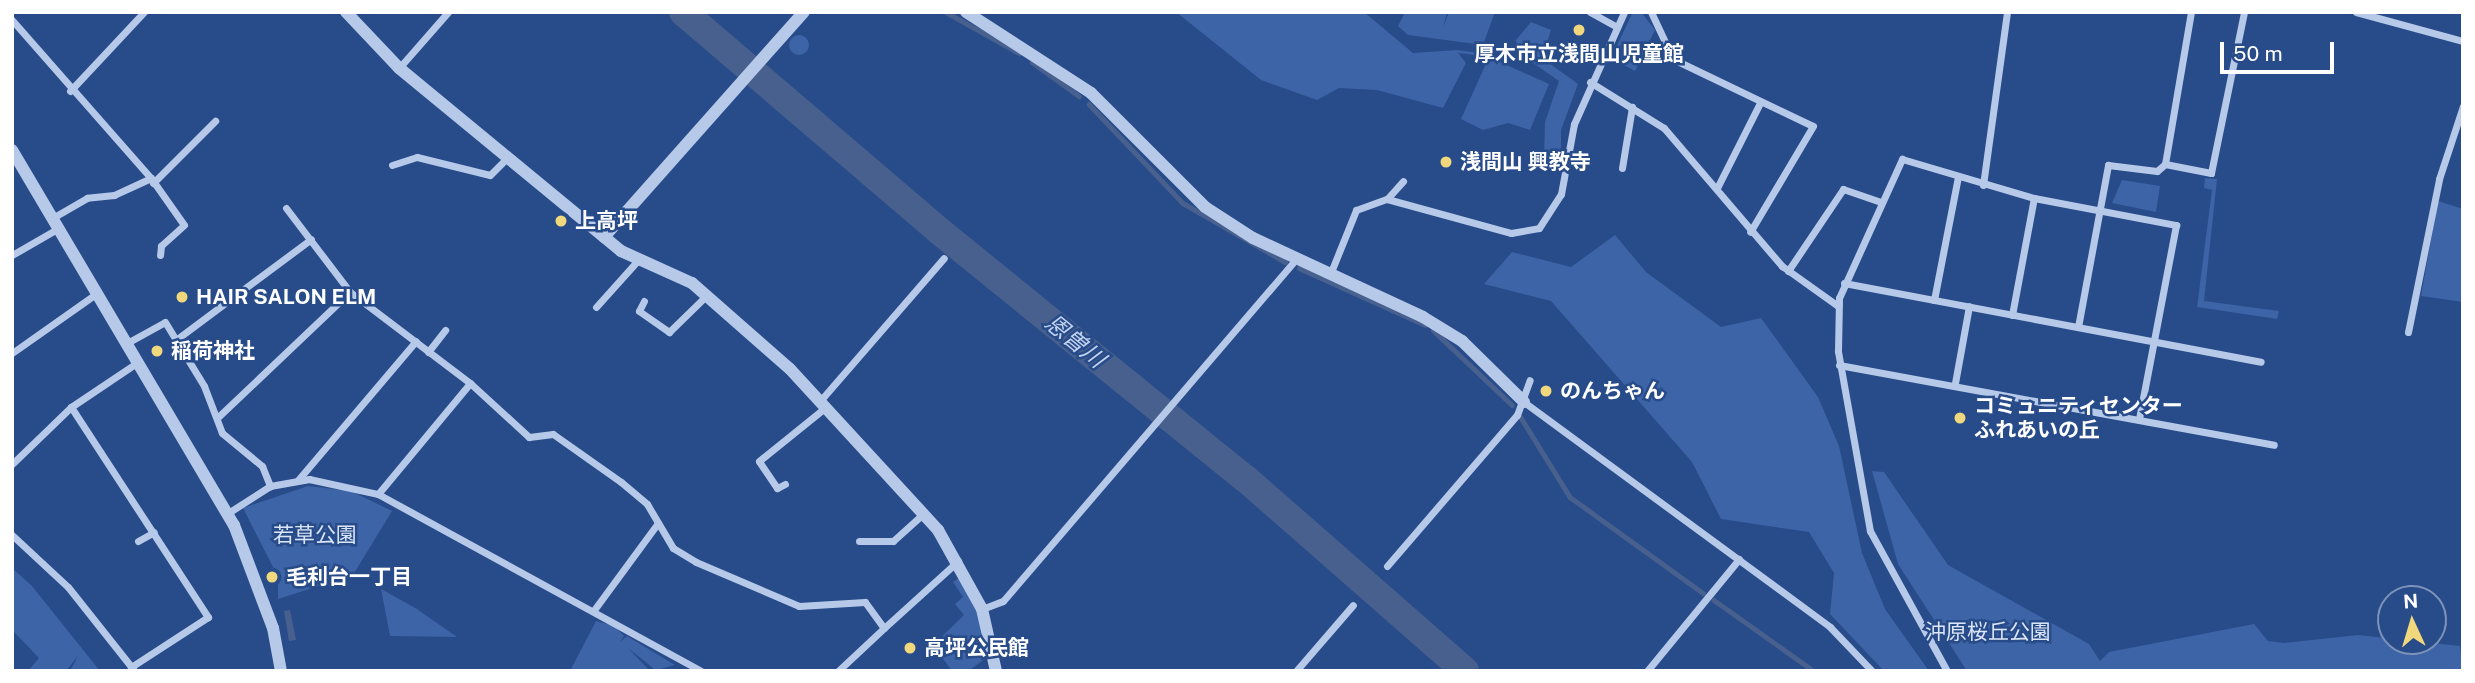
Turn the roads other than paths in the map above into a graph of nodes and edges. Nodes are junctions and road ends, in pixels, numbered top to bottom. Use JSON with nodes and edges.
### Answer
{"nodes":[{"id":1,"x":144,"y":12,"type":"edge"},
{"id":2,"x":346,"y":12,"type":"edge"},
{"id":3,"x":448,"y":12,"type":"edge"},
{"id":4,"x":804,"y":12,"type":"edge"},
{"id":5,"x":966,"y":12,"type":"edge"},
{"id":6,"x":1590,"y":12,"type":"edge"},
{"id":7,"x":1624,"y":12,"type":"edge"},
{"id":8,"x":1651,"y":12,"type":"edge"},
{"id":9,"x":2007,"y":12,"type":"edge"},
{"id":10,"x":2191,"y":12,"type":"edge"},
{"id":11,"x":2244,"y":12,"type":"edge"},
{"id":12,"x":2356,"y":12,"type":"edge"},
{"id":13,"x":12,"y":20,"type":"edge"},
{"id":14,"x":1617,"y":27,"type":"junction"},
{"id":15,"x":2463,"y":41,"type":"edge"},
{"id":16,"x":400,"y":68,"type":"junction"},
{"id":17,"x":1590,"y":82,"type":"junction"},
{"id":18,"x":70,"y":91,"type":"junction"},
{"id":19,"x":1761,"y":101,"type":"junction"},
{"id":20,"x":2463,"y":106,"type":"edge"},
{"id":21,"x":1632,"y":107,"type":"junction"},
{"id":22,"x":215,"y":121,"type":"dead end"},
{"id":23,"x":12,"y":150,"type":"edge"},
{"id":24,"x":507,"y":158,"type":"junction"},
{"id":25,"x":2165,"y":164,"type":"junction"},
{"id":26,"x":392,"y":165,"type":"dead end"},
{"id":27,"x":1622,"y":168,"type":"dead end"},
{"id":28,"x":1958,"y":177,"type":"junction"},
{"id":29,"x":152,"y":181,"type":"junction"},
{"id":30,"x":1403,"y":181,"type":"dead end"},
{"id":31,"x":1983,"y":185,"type":"junction"},
{"id":32,"x":1717,"y":188,"type":"junction"},
{"id":33,"x":2034,"y":198,"type":"junction"},
{"id":34,"x":1387,"y":199,"type":"junction"},
{"id":35,"x":1881,"y":202,"type":"junction"},
{"id":36,"x":286,"y":208,"type":"dead end"},
{"id":37,"x":2100,"y":210,"type":"junction"},
{"id":38,"x":56,"y":223,"type":"junction"},
{"id":39,"x":1751,"y":232,"type":"junction"},
{"id":40,"x":604,"y":237,"type":"junction"},
{"id":41,"x":311,"y":239,"type":"junction"},
{"id":42,"x":12,"y":255,"type":"edge"},
{"id":43,"x":160,"y":255,"type":"dead end"},
{"id":44,"x":640,"y":258,"type":"junction"},
{"id":45,"x":944,"y":258,"type":"dead end"},
{"id":46,"x":1297,"y":258,"type":"junction"},
{"id":47,"x":1788,"y":271,"type":"junction"},
{"id":48,"x":1331,"y":272,"type":"junction"},
{"id":49,"x":1844,"y":283,"type":"junction"},
{"id":50,"x":350,"y":292,"type":"junction"},
{"id":51,"x":97,"y":293,"type":"junction"},
{"id":52,"x":707,"y":295,"type":"junction"},
{"id":53,"x":1934,"y":300,"type":"junction"},
{"id":54,"x":644,"y":301,"type":"dead end"},
{"id":55,"x":1838,"y":306,"type":"junction"},
{"id":56,"x":1969,"y":306,"type":"junction"},
{"id":57,"x":596,"y":307,"type":"dead end"},
{"id":58,"x":2012,"y":315,"type":"junction"},
{"id":59,"x":2078,"y":327,"type":"junction"},
{"id":60,"x":445,"y":330,"type":"dead end"},
{"id":61,"x":2408,"y":332,"type":"dead end"},
{"id":62,"x":177,"y":339,"type":"junction"},
{"id":63,"x":416,"y":341,"type":"junction"},
{"id":64,"x":2154,"y":341,"type":"junction"},
{"id":65,"x":127,"y":343,"type":"junction"},
{"id":66,"x":428,"y":352,"type":"junction"},
{"id":67,"x":12,"y":354,"type":"edge"},
{"id":68,"x":138,"y":362,"type":"junction"},
{"id":69,"x":2261,"y":362,"type":"dead end"},
{"id":70,"x":1839,"y":365,"type":"junction"},
{"id":71,"x":1530,"y":380,"type":"dead end"},
{"id":72,"x":470,"y":383,"type":"junction"},
{"id":73,"x":1955,"y":383,"type":"junction"},
{"id":74,"x":1524,"y":402,"type":"junction"},
{"id":75,"x":823,"y":404,"type":"junction"},
{"id":76,"x":71,"y":407,"type":"junction"},
{"id":77,"x":216,"y":418,"type":"junction"},
{"id":78,"x":2139,"y":419,"type":"junction"},
{"id":79,"x":2274,"y":445,"type":"dead end"},
{"id":80,"x":12,"y":464,"type":"edge"},
{"id":81,"x":297,"y":481,"type":"junction"},
{"id":82,"x":785,"y":484,"type":"dead end"},
{"id":83,"x":270,"y":486,"type":"junction"},
{"id":84,"x":777,"y":488,"type":"junction"},
{"id":85,"x":378,"y":494,"type":"junction"},
{"id":86,"x":768,"y":495,"type":"dead end"},
{"id":87,"x":228,"y":513,"type":"junction"},
{"id":88,"x":924,"y":513,"type":"junction"},
{"id":89,"x":658,"y":523,"type":"junction"},
{"id":90,"x":154,"y":531,"type":"junction"},
{"id":91,"x":12,"y":535,"type":"edge"},
{"id":92,"x":138,"y":541,"type":"dead end"},
{"id":93,"x":859,"y":541,"type":"dead end"},
{"id":94,"x":1740,"y":559,"type":"junction"},
{"id":95,"x":958,"y":561,"type":"junction"},
{"id":96,"x":1387,"y":566,"type":"dead end"},
{"id":97,"x":1353,"y":605,"type":"dead end"},
{"id":98,"x":982,"y":609,"type":"junction"},
{"id":99,"x":594,"y":610,"type":"junction"},
{"id":100,"x":884,"y":628,"type":"junction"},
{"id":101,"x":132,"y":669,"type":"edge"},
{"id":102,"x":281,"y":671,"type":"edge"},
{"id":103,"x":701,"y":671,"type":"edge"},
{"id":104,"x":838,"y":671,"type":"edge"},
{"id":105,"x":996,"y":671,"type":"edge"},
{"id":106,"x":1296,"y":671,"type":"edge"},
{"id":107,"x":1647,"y":671,"type":"edge"},
{"id":108,"x":1872,"y":671,"type":"edge"},
{"id":109,"x":1947,"y":671,"type":"edge"}],
"edges":[{"from":1,"to":18,"type":"street"},
{"from":2,"to":16,"type":"street"},
{"from":3,"to":16,"type":"street"},
{"from":4,"to":40,"type":"street"},
{"from":5,"to":46,"type":"street"},
{"from":6,"to":14,"type":"street"},
{"from":7,"to":14,"type":"street"},
{"from":8,"to":19,"type":"street"},
{"from":9,"to":31,"type":"street"},
{"from":10,"to":25,"type":"street"},
{"from":11,"to":25,"type":"street"},
{"from":12,"to":15,"type":"street"},
{"from":13,"to":18,"type":"street"},
{"from":14,"to":17,"type":"street"},
{"from":16,"to":24,"type":"street"},
{"from":17,"to":21,"type":"street"},
{"from":17,"to":34,"type":"street"},
{"from":18,"to":29,"type":"street"},
{"from":19,"to":32,"type":"street"},
{"from":19,"to":39,"type":"street"},
{"from":20,"to":61,"type":"street"},
{"from":21,"to":27,"type":"street"},
{"from":21,"to":32,"type":"street"},
{"from":22,"to":29,"type":"street"},
{"from":23,"to":38,"type":"street"},
{"from":24,"to":26,"type":"street"},
{"from":24,"to":40,"type":"street"},
{"from":25,"to":37,"type":"street"},
{"from":28,"to":31,"type":"street"},
{"from":28,"to":35,"type":"street"},
{"from":28,"to":53,"type":"street"},
{"from":29,"to":38,"type":"street"},
{"from":29,"to":43,"type":"street"},
{"from":30,"to":34,"type":"street"},
{"from":31,"to":33,"type":"street"},
{"from":32,"to":39,"type":"street"},
{"from":33,"to":37,"type":"street"},
{"from":33,"to":58,"type":"street"},
{"from":34,"to":48,"type":"street"},
{"from":35,"to":47,"type":"street"},
{"from":35,"to":49,"type":"street"},
{"from":36,"to":41,"type":"street"},
{"from":37,"to":59,"type":"street"},
{"from":37,"to":64,"type":"street"},
{"from":38,"to":42,"type":"street"},
{"from":38,"to":51,"type":"street"},
{"from":39,"to":47,"type":"street"},
{"from":40,"to":44,"type":"street"},
{"from":41,"to":50,"type":"street"},
{"from":41,"to":62,"type":"street"},
{"from":44,"to":52,"type":"street"},
{"from":44,"to":57,"type":"street"},
{"from":45,"to":75,"type":"street"},
{"from":46,"to":48,"type":"street"},
{"from":46,"to":98,"type":"street"},
{"from":47,"to":55,"type":"street"},
{"from":48,"to":74,"type":"street"},
{"from":49,"to":53,"type":"street"},
{"from":49,"to":55,"type":"street"},
{"from":50,"to":63,"type":"street"},
{"from":50,"to":77,"type":"street"},
{"from":51,"to":65,"type":"street"},
{"from":51,"to":67,"type":"street"},
{"from":52,"to":54,"type":"street"},
{"from":52,"to":75,"type":"street"},
{"from":53,"to":56,"type":"street"},
{"from":55,"to":70,"type":"street"},
{"from":56,"to":58,"type":"street"},
{"from":56,"to":73,"type":"street"},
{"from":58,"to":59,"type":"street"},
{"from":59,"to":64,"type":"street"},
{"from":60,"to":66,"type":"street"},
{"from":62,"to":65,"type":"street"},
{"from":62,"to":77,"type":"street"},
{"from":63,"to":66,"type":"street"},
{"from":63,"to":81,"type":"street"},
{"from":64,"to":69,"type":"street"},
{"from":64,"to":78,"type":"street"},
{"from":65,"to":68,"type":"street"},
{"from":66,"to":72,"type":"street"},
{"from":68,"to":76,"type":"street"},
{"from":68,"to":87,"type":"street"},
{"from":70,"to":73,"type":"street"},
{"from":70,"to":109,"type":"street"},
{"from":71,"to":74,"type":"street"},
{"from":72,"to":85,"type":"street"},
{"from":72,"to":89,"type":"street"},
{"from":73,"to":78,"type":"street"},
{"from":74,"to":94,"type":"street"},
{"from":74,"to":96,"type":"street"},
{"from":75,"to":84,"type":"street"},
{"from":75,"to":88,"type":"street"},
{"from":76,"to":80,"type":"street"},
{"from":76,"to":90,"type":"street"},
{"from":77,"to":83,"type":"street"},
{"from":78,"to":79,"type":"street"},
{"from":81,"to":83,"type":"street"},
{"from":81,"to":85,"type":"street"},
{"from":82,"to":84,"type":"street"},
{"from":83,"to":87,"type":"street"},
{"from":84,"to":86,"type":"street"},
{"from":85,"to":99,"type":"street"},
{"from":87,"to":102,"type":"street"},
{"from":88,"to":93,"type":"street"},
{"from":88,"to":95,"type":"street"},
{"from":89,"to":99,"type":"street"},
{"from":89,"to":100,"type":"street"},
{"from":90,"to":92,"type":"street"},
{"from":90,"to":101,"type":"street"},
{"from":91,"to":101,"type":"street"},
{"from":94,"to":107,"type":"street"},
{"from":94,"to":108,"type":"street"},
{"from":95,"to":98,"type":"street"},
{"from":95,"to":100,"type":"street"},
{"from":97,"to":106,"type":"street"},
{"from":98,"to":105,"type":"street"},
{"from":99,"to":103,"type":"street"},
{"from":100,"to":104,"type":"street"}]}
